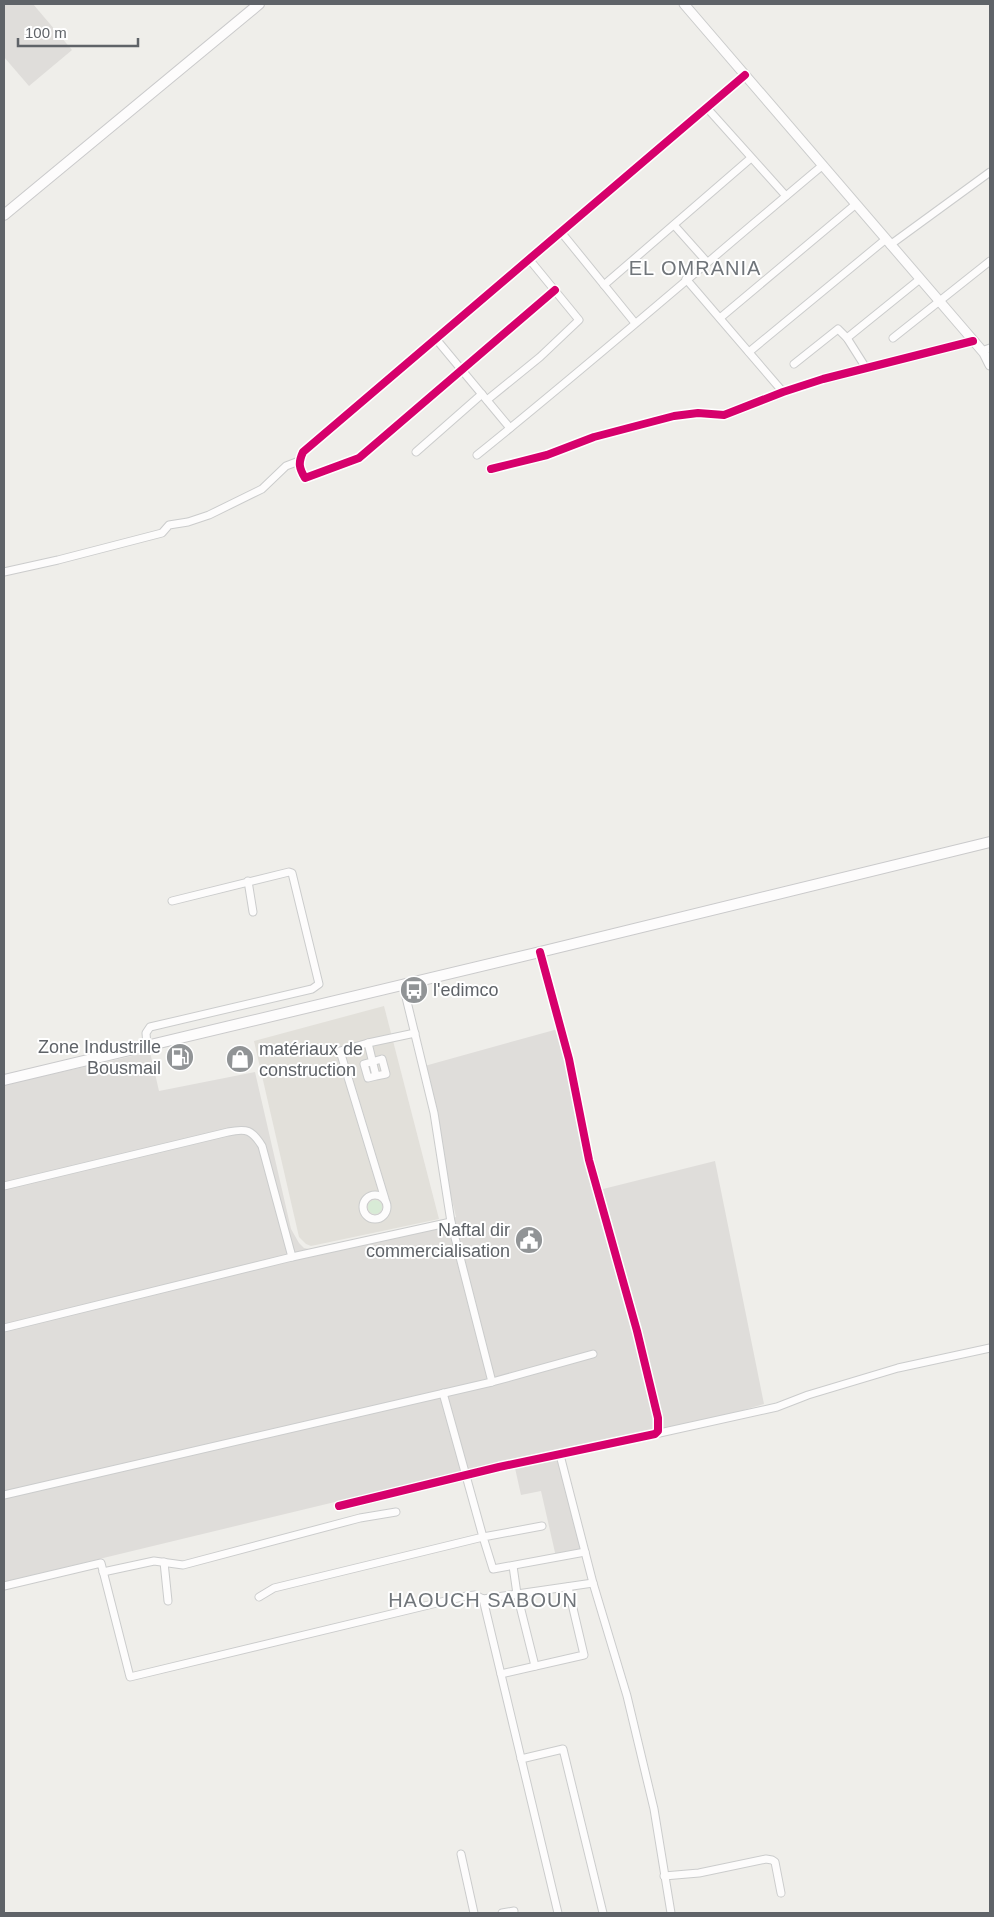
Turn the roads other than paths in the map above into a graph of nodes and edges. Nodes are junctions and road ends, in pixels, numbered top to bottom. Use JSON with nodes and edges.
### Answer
{"nodes":[{"id":1,"x":259,"y":4,"type":"edge"},
{"id":2,"x":684,"y":4,"type":"edge"},
{"id":3,"x":745,"y":75,"type":"junction"},
{"id":4,"x":707,"y":108,"type":"junction"},
{"id":5,"x":752,"y":158,"type":"junction"},
{"id":6,"x":822,"y":165,"type":"junction"},
{"id":7,"x":990,"y":172,"type":"edge"},
{"id":8,"x":786,"y":196,"type":"junction"},
{"id":9,"x":856,"y":204,"type":"junction"},
{"id":10,"x":4,"y":215,"type":"edge"},
{"id":11,"x":674,"y":225,"type":"junction"},
{"id":12,"x":561,"y":232,"type":"junction"},
{"id":13,"x":888,"y":242,"type":"junction"},
{"id":14,"x":529,"y":260,"type":"junction"},
{"id":15,"x":990,"y":261,"type":"edge"},
{"id":16,"x":707,"y":262,"type":"junction"},
{"id":17,"x":686,"y":279,"type":"junction"},
{"id":18,"x":920,"y":279,"type":"junction"},
{"id":19,"x":604,"y":285,"type":"junction"},
{"id":20,"x":554,"y":290,"type":"junction"},
{"id":21,"x":939,"y":302,"type":"junction"},
{"id":22,"x":720,"y":318,"type":"junction"},
{"id":23,"x":635,"y":323,"type":"junction"},
{"id":24,"x":847,"y":338,"type":"junction"},
{"id":25,"x":894,"y":338,"type":"dead end"},
{"id":26,"x":436,"y":339,"type":"junction"},
{"id":27,"x":973,"y":341,"type":"junction"},
{"id":28,"x":986,"y":349,"type":"edge"},
{"id":29,"x":749,"y":352,"type":"junction"},
{"id":30,"x":794,"y":364,"type":"dead end"},
{"id":31,"x":990,"y":365,"type":"edge"},
{"id":32,"x":866,"y":368,"type":"junction"},
{"id":33,"x":461,"y":370,"type":"junction"},
{"id":34,"x":783,"y":392,"type":"junction"},
{"id":35,"x":485,"y":397,"type":"junction"},
{"id":36,"x":510,"y":428,"type":"junction"},
{"id":37,"x":416,"y":452,"type":"dead end"},
{"id":38,"x":477,"y":455,"type":"dead end"},
{"id":39,"x":299,"y":461,"type":"junction"},
{"id":40,"x":492,"y":469,"type":"dead end"},
{"id":41,"x":4,"y":572,"type":"edge"},
{"id":42,"x":990,"y":842,"type":"edge"},
{"id":43,"x":248,"y":881,"type":"junction"},
{"id":44,"x":172,"y":901,"type":"dead end"},
{"id":45,"x":253,"y":912,"type":"dead end"},
{"id":46,"x":540,"y":952,"type":"junction"},
{"id":47,"x":403,"y":985,"type":"junction"},
{"id":48,"x":415,"y":1033,"type":"junction"},
{"id":49,"x":368,"y":1043,"type":"junction"},
{"id":50,"x":147,"y":1046,"type":"junction"},
{"id":51,"x":373,"y":1062,"type":"junction"},
{"id":52,"x":4,"y":1080,"type":"edge"},
{"id":53,"x":4,"y":1186,"type":"edge"},
{"id":54,"x":385,"y":1199,"type":"dead end"},
{"id":55,"x":452,"y":1222,"type":"junction"},
{"id":56,"x":292,"y":1257,"type":"junction"},
{"id":57,"x":4,"y":1328,"type":"edge"},
{"id":58,"x":990,"y":1348,"type":"edge"},
{"id":59,"x":593,"y":1354,"type":"dead end"},
{"id":60,"x":492,"y":1382,"type":"junction"},
{"id":61,"x":444,"y":1393,"type":"junction"},
{"id":62,"x":655,"y":1434,"type":"junction"},
{"id":63,"x":560,"y":1455,"type":"junction"},
{"id":64,"x":466,"y":1475,"type":"junction"},
{"id":65,"x":4,"y":1495,"type":"edge"},
{"id":66,"x":339,"y":1506,"type":"dead end"},
{"id":67,"x":396,"y":1512,"type":"dead end"},
{"id":68,"x":542,"y":1526,"type":"dead end"},
{"id":69,"x":483,"y":1537,"type":"junction"},
{"id":70,"x":586,"y":1552,"type":"junction"},
{"id":71,"x":164,"y":1562,"type":"junction"},
{"id":72,"x":513,"y":1566,"type":"junction"},
{"id":73,"x":103,"y":1572,"type":"junction"},
{"id":74,"x":593,"y":1583,"type":"junction"},
{"id":75,"x":4,"y":1586,"type":"edge"},
{"id":76,"x":568,"y":1587,"type":"junction"},
{"id":77,"x":517,"y":1594,"type":"junction"},
{"id":78,"x":259,"y":1597,"type":"dead end"},
{"id":79,"x":483,"y":1599,"type":"junction"},
{"id":80,"x":168,"y":1601,"type":"dead end"},
{"id":81,"x":535,"y":1666,"type":"junction"},
{"id":82,"x":501,"y":1674,"type":"junction"},
{"id":83,"x":520,"y":1759,"type":"junction"},
{"id":84,"x":461,"y":1854,"type":"dead end"},
{"id":85,"x":664,"y":1876,"type":"junction"},
{"id":86,"x":781,"y":1893,"type":"dead end"},
{"id":87,"x":514,"y":1911,"type":"dead end"},
{"id":88,"x":474,"y":1913,"type":"edge"},
{"id":89,"x":502,"y":1913,"type":"edge"},
{"id":90,"x":558,"y":1913,"type":"edge"},
{"id":91,"x":603,"y":1913,"type":"edge"},
{"id":92,"x":671,"y":1913,"type":"edge"}],
"edges":[{"from":1,"to":10,"type":"main road"},
{"from":2,"to":3,"type":"street"},
{"from":3,"to":4,"type":"street"},
{"from":3,"to":6,"type":"street"},
{"from":4,"to":5,"type":"street"},
{"from":4,"to":12,"type":"street"},
{"from":5,"to":8,"type":"street"},
{"from":5,"to":11,"type":"street"},
{"from":6,"to":8,"type":"street"},
{"from":6,"to":9,"type":"street"},
{"from":7,"to":13,"type":"street"},
{"from":8,"to":16,"type":"street"},
{"from":9,"to":13,"type":"street"},
{"from":9,"to":22,"type":"street"},
{"from":11,"to":16,"type":"street"},
{"from":11,"to":19,"type":"street"},
{"from":12,"to":14,"type":"street"},
{"from":12,"to":19,"type":"street"},
{"from":13,"to":18,"type":"street"},
{"from":13,"to":29,"type":"street"},
{"from":14,"to":20,"type":"street"},
{"from":14,"to":26,"type":"street"},
{"from":15,"to":21,"type":"street"},
{"from":16,"to":17,"type":"street"},
{"from":17,"to":22,"type":"street"},
{"from":17,"to":23,"type":"street"},
{"from":18,"to":21,"type":"street"},
{"from":18,"to":24,"type":"street"},
{"from":19,"to":23,"type":"street"},
{"from":20,"to":33,"type":"street"},
{"from":20,"to":35,"type":"street"},
{"from":21,"to":25,"type":"street"},
{"from":21,"to":27,"type":"street"},
{"from":22,"to":29,"type":"street"},
{"from":23,"to":36,"type":"street"},
{"from":24,"to":30,"type":"street"},
{"from":24,"to":32,"type":"street"},
{"from":26,"to":33,"type":"street"},
{"from":26,"to":39,"type":"street"},
{"from":27,"to":28,"type":"street"},
{"from":27,"to":32,"type":"street"},
{"from":28,"to":31,"type":"street"},
{"from":29,"to":34,"type":"street"},
{"from":32,"to":34,"type":"street"},
{"from":33,"to":35,"type":"street"},
{"from":33,"to":39,"type":"street"},
{"from":34,"to":40,"type":"street"},
{"from":35,"to":36,"type":"street"},
{"from":35,"to":37,"type":"street"},
{"from":36,"to":38,"type":"street"},
{"from":39,"to":41,"type":"street"},
{"from":42,"to":46,"type":"main road"},
{"from":43,"to":44,"type":"street"},
{"from":43,"to":45,"type":"street"},
{"from":43,"to":50,"type":"street"},
{"from":46,"to":47,"type":"main road"},
{"from":46,"to":62,"type":"street"},
{"from":47,"to":48,"type":"street"},
{"from":47,"to":50,"type":"main road"},
{"from":48,"to":49,"type":"street"},
{"from":48,"to":55,"type":"street"},
{"from":49,"to":51,"type":"street"},
{"from":49,"to":54,"type":"street"},
{"from":50,"to":52,"type":"main road"},
{"from":51,"to":51,"type":"street"},
{"from":53,"to":56,"type":"street"},
{"from":55,"to":56,"type":"street"},
{"from":55,"to":60,"type":"street"},
{"from":56,"to":57,"type":"street"},
{"from":58,"to":62,"type":"street"},
{"from":59,"to":60,"type":"street"},
{"from":60,"to":61,"type":"street"},
{"from":61,"to":64,"type":"street"},
{"from":61,"to":65,"type":"street"},
{"from":62,"to":63,"type":"street"},
{"from":63,"to":64,"type":"street"},
{"from":63,"to":70,"type":"street"},
{"from":64,"to":66,"type":"street"},
{"from":64,"to":69,"type":"street"},
{"from":67,"to":71,"type":"street"},
{"from":68,"to":69,"type":"street"},
{"from":69,"to":72,"type":"street"},
{"from":69,"to":78,"type":"street"},
{"from":70,"to":72,"type":"street"},
{"from":70,"to":74,"type":"street"},
{"from":71,"to":73,"type":"street"},
{"from":71,"to":80,"type":"street"},
{"from":72,"to":77,"type":"street"},
{"from":73,"to":75,"type":"street"},
{"from":73,"to":79,"type":"street"},
{"from":74,"to":76,"type":"street"},
{"from":74,"to":85,"type":"street"},
{"from":76,"to":77,"type":"street"},
{"from":76,"to":81,"type":"street"},
{"from":77,"to":79,"type":"street"},
{"from":77,"to":81,"type":"street"},
{"from":79,"to":82,"type":"street"},
{"from":81,"to":82,"type":"street"},
{"from":82,"to":83,"type":"street"},
{"from":83,"to":90,"type":"street"},
{"from":83,"to":91,"type":"street"},
{"from":84,"to":88,"type":"street"},
{"from":85,"to":86,"type":"street"},
{"from":85,"to":92,"type":"street"},
{"from":87,"to":89,"type":"street"}]}
